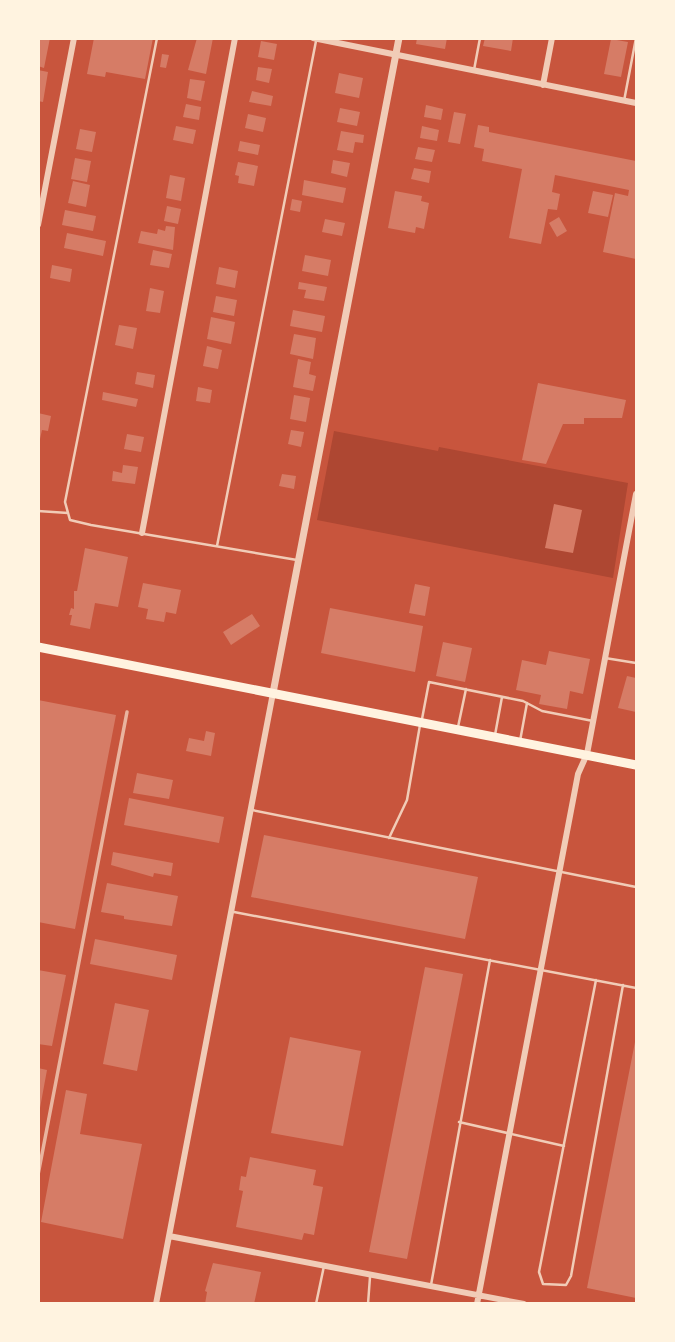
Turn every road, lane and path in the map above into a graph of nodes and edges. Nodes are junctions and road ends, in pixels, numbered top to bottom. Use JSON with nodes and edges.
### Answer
{"nodes":[{"id":1,"x":74,"y":38,"type":"edge"},
{"id":2,"x":157,"y":38,"type":"edge"},
{"id":3,"x":235,"y":38,"type":"edge"},
{"id":4,"x":399,"y":38,"type":"edge"},
{"id":5,"x":480,"y":38,"type":"edge"},
{"id":6,"x":552,"y":38,"type":"edge"},
{"id":7,"x":636,"y":38,"type":"edge"},
{"id":8,"x":315,"y":39,"type":"edge"},
{"id":9,"x":396,"y":55,"type":"junction"},
{"id":10,"x":474,"y":71,"type":"junction"},
{"id":11,"x":543,"y":85,"type":"junction"},
{"id":12,"x":624,"y":101,"type":"junction"},
{"id":13,"x":636,"y":103,"type":"edge"},
{"id":14,"x":38,"y":225,"type":"edge"},
{"id":15,"x":636,"y":495,"type":"edge"},
{"id":16,"x":38,"y":511,"type":"edge"},
{"id":17,"x":68,"y":513,"type":"junction"},
{"id":18,"x":142,"y":533,"type":"junction"},
{"id":19,"x":217,"y":546,"type":"junction"},
{"id":20,"x":299,"y":560,"type":"junction"},
{"id":21,"x":38,"y":647,"type":"edge"},
{"id":22,"x":605,"y":658,"type":"junction"},
{"id":23,"x":636,"y":663,"type":"edge"},
{"id":24,"x":466,"y":689,"type":"junction"},
{"id":25,"x":273,"y":693,"type":"junction"},
{"id":26,"x":502,"y":697,"type":"junction"},
{"id":27,"x":527,"y":703,"type":"junction"},
{"id":28,"x":593,"y":721,"type":"junction"},
{"id":29,"x":421,"y":722,"type":"junction"},
{"id":30,"x":458,"y":729,"type":"junction"},
{"id":31,"x":495,"y":736,"type":"junction"},
{"id":32,"x":520,"y":741,"type":"junction"},
{"id":33,"x":587,"y":754,"type":"junction"},
{"id":34,"x":636,"y":765,"type":"edge"},
{"id":35,"x":251,"y":809,"type":"junction"},
{"id":36,"x":389,"y":838,"type":"junction"},
{"id":37,"x":559,"y":872,"type":"junction"},
{"id":38,"x":636,"y":887,"type":"edge"},
{"id":39,"x":231,"y":911,"type":"junction"},
{"id":40,"x":490,"y":960,"type":"junction"},
{"id":41,"x":541,"y":969,"type":"junction"},
{"id":42,"x":596,"y":980,"type":"junction"},
{"id":43,"x":623,"y":985,"type":"junction"},
{"id":44,"x":636,"y":988,"type":"edge"},
{"id":45,"x":459,"y":1122,"type":"junction"},
{"id":46,"x":509,"y":1133,"type":"junction"},
{"id":47,"x":564,"y":1146,"type":"junction"},
{"id":48,"x":169,"y":1236,"type":"junction"},
{"id":49,"x":324,"y":1265,"type":"junction"},
{"id":50,"x":371,"y":1274,"type":"junction"},
{"id":51,"x":431,"y":1285,"type":"junction"},
{"id":52,"x":478,"y":1294,"type":"junction"},
{"id":53,"x":156,"y":1304,"type":"edge"},
{"id":54,"x":316,"y":1304,"type":"edge"},
{"id":55,"x":368,"y":1304,"type":"edge"},
{"id":56,"x":477,"y":1304,"type":"edge"},
{"id":57,"x":524,"y":1304,"type":"edge"}],
"edges":[{"from":1,"to":14,"type":"street"},
{"from":2,"to":17,"type":"lane"},
{"from":3,"to":18,"type":"street"},
{"from":4,"to":9,"type":"street"},
{"from":5,"to":10,"type":"lane"},
{"from":6,"to":11,"type":"street"},
{"from":7,"to":12,"type":"lane"},
{"from":8,"to":9,"type":"street"},
{"from":8,"to":19,"type":"lane"},
{"from":9,"to":10,"type":"street"},
{"from":9,"to":20,"type":"street"},
{"from":10,"to":11,"type":"street"},
{"from":11,"to":12,"type":"street"},
{"from":12,"to":13,"type":"street"},
{"from":15,"to":22,"type":"street"},
{"from":16,"to":17,"type":"lane"},
{"from":17,"to":18,"type":"lane"},
{"from":18,"to":19,"type":"lane"},
{"from":19,"to":20,"type":"lane"},
{"from":20,"to":25,"type":"street"},
{"from":21,"to":25,"type":"main road"},
{"from":22,"to":23,"type":"lane"},
{"from":22,"to":28,"type":"street"},
{"from":24,"to":26,"type":"lane"},
{"from":24,"to":29,"type":"lane"},
{"from":24,"to":30,"type":"lane"},
{"from":25,"to":29,"type":"main road"},
{"from":25,"to":35,"type":"street"},
{"from":26,"to":27,"type":"lane"},
{"from":26,"to":31,"type":"lane"},
{"from":27,"to":28,"type":"lane"},
{"from":27,"to":32,"type":"lane"},
{"from":28,"to":33,"type":"street"},
{"from":29,"to":30,"type":"main road"},
{"from":29,"to":36,"type":"lane"},
{"from":30,"to":31,"type":"main road"},
{"from":31,"to":32,"type":"main road"},
{"from":32,"to":33,"type":"main road"},
{"from":33,"to":34,"type":"main road"},
{"from":33,"to":37,"type":"street"},
{"from":35,"to":36,"type":"lane"},
{"from":35,"to":39,"type":"street"},
{"from":36,"to":37,"type":"lane"},
{"from":37,"to":38,"type":"lane"},
{"from":37,"to":41,"type":"street"},
{"from":39,"to":40,"type":"lane"},
{"from":39,"to":48,"type":"street"},
{"from":40,"to":41,"type":"lane"},
{"from":40,"to":45,"type":"lane"},
{"from":41,"to":42,"type":"lane"},
{"from":41,"to":46,"type":"street"},
{"from":42,"to":43,"type":"lane"},
{"from":42,"to":47,"type":"lane"},
{"from":43,"to":44,"type":"lane"},
{"from":43,"to":47,"type":"lane"},
{"from":45,"to":46,"type":"lane"},
{"from":45,"to":51,"type":"lane"},
{"from":46,"to":47,"type":"lane"},
{"from":46,"to":52,"type":"street"},
{"from":48,"to":49,"type":"street"},
{"from":48,"to":53,"type":"street"},
{"from":49,"to":50,"type":"street"},
{"from":49,"to":54,"type":"lane"},
{"from":50,"to":51,"type":"street"},
{"from":50,"to":55,"type":"lane"},
{"from":51,"to":52,"type":"street"},
{"from":52,"to":56,"type":"street"},
{"from":52,"to":57,"type":"street"}]}
